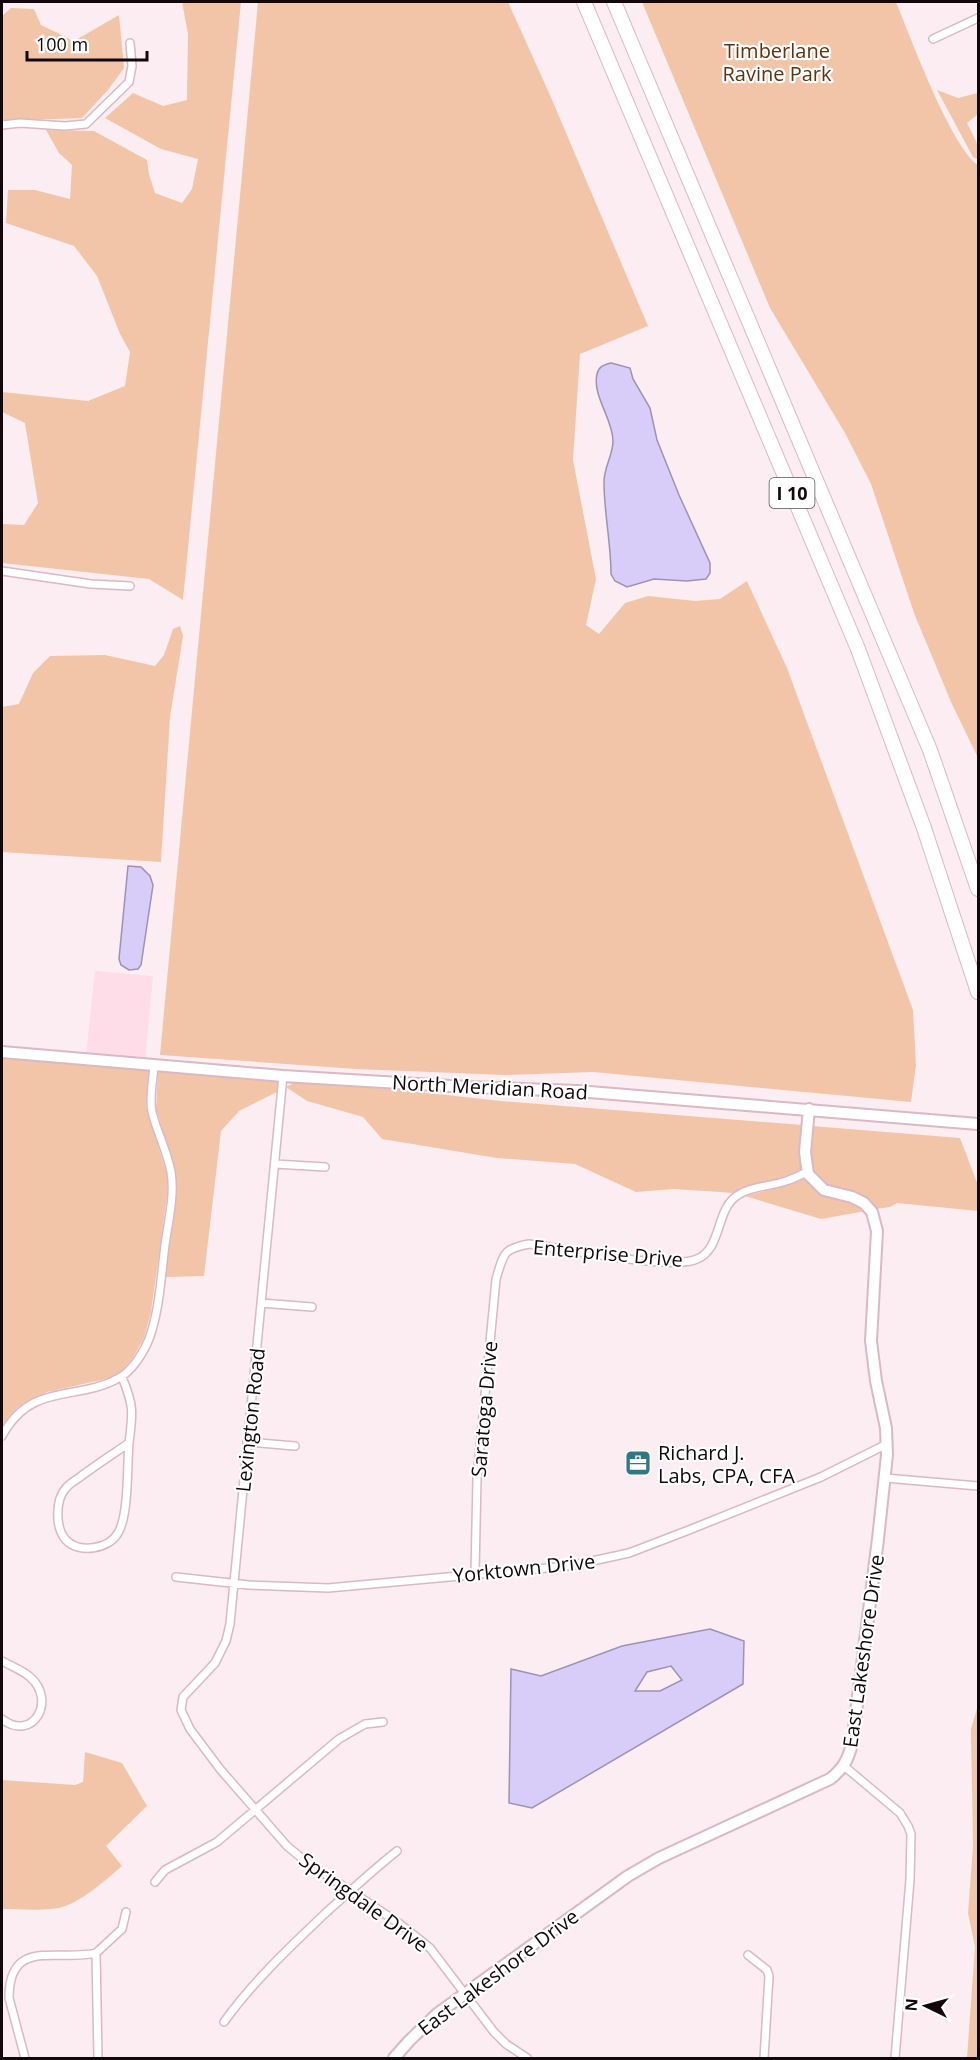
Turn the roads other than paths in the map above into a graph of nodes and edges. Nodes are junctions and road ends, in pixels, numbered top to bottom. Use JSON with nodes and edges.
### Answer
{"nodes":[{"id":1,"x":584,"y":2,"type":"edge"},
{"id":2,"x":614,"y":2,"type":"edge"},
{"id":3,"x":978,"y":18,"type":"edge"},
{"id":4,"x":933,"y":39,"type":"dead end"},
{"id":5,"x":130,"y":43,"type":"dead end"},
{"id":6,"x":2,"y":125,"type":"edge"},
{"id":7,"x":2,"y":571,"type":"edge"},
{"id":8,"x":130,"y":586,"type":"dead end"},
{"id":9,"x":978,"y":889,"type":"edge"},
{"id":10,"x":978,"y":992,"type":"edge"},
{"id":11,"x":2,"y":1052,"type":"edge"},
{"id":12,"x":154,"y":1066,"type":"junction"},
{"id":13,"x":283,"y":1076,"type":"junction"},
{"id":14,"x":809,"y":1109,"type":"junction"},
{"id":15,"x":978,"y":1124,"type":"edge"},
{"id":16,"x":275,"y":1164,"type":"junction"},
{"id":17,"x":324,"y":1167,"type":"dead end"},
{"id":18,"x":807,"y":1172,"type":"junction"},
{"id":19,"x":511,"y":1248,"type":"joint"},
{"id":20,"x":261,"y":1303,"type":"junction"},
{"id":21,"x":312,"y":1307,"type":"dead end"},
{"id":22,"x":122,"y":1377,"type":"junction"},
{"id":23,"x":2,"y":1436,"type":"edge"},
{"id":24,"x":247,"y":1442,"type":"junction"},
{"id":25,"x":129,"y":1443,"type":"junction"},
{"id":26,"x":886,"y":1444,"type":"junction"},
{"id":27,"x":295,"y":1446,"type":"dead end"},
{"id":28,"x":885,"y":1478,"type":"junction"},
{"id":29,"x":978,"y":1486,"type":"edge"},
{"id":30,"x":475,"y":1574,"type":"junction"},
{"id":31,"x":176,"y":1577,"type":"dead end"},
{"id":32,"x":234,"y":1583,"type":"junction"},
{"id":33,"x":2,"y":1661,"type":"edge"},
{"id":34,"x":2,"y":1719,"type":"edge"},
{"id":35,"x":383,"y":1722,"type":"dead end"},
{"id":36,"x":199,"y":1743,"type":"joint"},
{"id":37,"x":844,"y":1766,"type":"junction"},
{"id":38,"x":256,"y":1811,"type":"junction"},
{"id":39,"x":397,"y":1851,"type":"dead end"},
{"id":40,"x":155,"y":1882,"type":"dead end"},
{"id":41,"x":350,"y":1890,"type":"junction"},
{"id":42,"x":126,"y":1912,"type":"dead end"},
{"id":43,"x":96,"y":1953,"type":"junction"},
{"id":44,"x":748,"y":1955,"type":"dead end"},
{"id":45,"x":465,"y":1993,"type":"junction"},
{"id":46,"x":224,"y":2022,"type":"dead end"},
{"id":47,"x":25,"y":2058,"type":"edge"},
{"id":48,"x":98,"y":2058,"type":"edge"},
{"id":49,"x":394,"y":2058,"type":"edge"},
{"id":50,"x":527,"y":2058,"type":"edge"},
{"id":51,"x":764,"y":2058,"type":"edge"},
{"id":52,"x":895,"y":2058,"type":"edge"}],
"edges":[{"from":1,"to":10,"type":"highway","number":"I 10"},
{"from":2,"to":9,"type":"highway","number":"I 10"},
{"from":3,"to":4,"type":"street"},
{"from":5,"to":6,"type":"street"},
{"from":7,"to":8,"type":"street"},
{"from":11,"to":12,"type":"street","name":"North Meridian Road"},
{"from":12,"to":13,"type":"street","name":"North Meridian Road"},
{"from":12,"to":22,"type":"street"},
{"from":13,"to":14,"type":"street","name":"North Meridian Road"},
{"from":13,"to":16,"type":"street","name":"Lexington Road"},
{"from":14,"to":15,"type":"street","name":"North Meridian Road"},
{"from":14,"to":18,"type":"street"},
{"from":16,"to":17,"type":"street"},
{"from":16,"to":20,"type":"street","name":"Lexington Road"},
{"from":18,"to":19,"type":"street","name":"Enterprise Drive"},
{"from":18,"to":26,"type":"street","name":"East Lakeshore Drive"},
{"from":19,"to":30,"type":"street","name":"Saratoga Drive"},
{"from":20,"to":21,"type":"street"},
{"from":20,"to":24,"type":"street","name":"Lexington Road"},
{"from":22,"to":23,"type":"street"},
{"from":22,"to":25,"type":"street"},
{"from":24,"to":27,"type":"street"},
{"from":24,"to":32,"type":"street","name":"Lexington Road"},
{"from":25,"to":25,"type":"street"},
{"from":26,"to":28,"type":"street","name":"East Lakeshore Drive"},
{"from":26,"to":30,"type":"street","name":"Yorktown Drive"},
{"from":28,"to":29,"type":"street"},
{"from":28,"to":37,"type":"street","name":"East Lakeshore Drive"},
{"from":30,"to":32,"type":"street","name":"Yorktown Drive"},
{"from":31,"to":32,"type":"street","name":"Yorktown Drive"},
{"from":32,"to":36,"type":"street","name":"Lexington Road"},
{"from":33,"to":34,"type":"street"},
{"from":35,"to":38,"type":"street"},
{"from":36,"to":38,"type":"street","name":"Springdale Drive"},
{"from":37,"to":45,"type":"street","name":"East Lakeshore Drive"},
{"from":37,"to":52,"type":"street"},
{"from":38,"to":40,"type":"street"},
{"from":38,"to":41,"type":"street","name":"Springdale Drive"},
{"from":39,"to":41,"type":"street"},
{"from":41,"to":45,"type":"street","name":"Springdale Drive"},
{"from":41,"to":46,"type":"street"},
{"from":42,"to":43,"type":"street"},
{"from":43,"to":47,"type":"street"},
{"from":43,"to":48,"type":"street"},
{"from":44,"to":51,"type":"street"},
{"from":45,"to":49,"type":"street","name":"East Lakeshore Drive"},
{"from":45,"to":50,"type":"street","name":"Springdale Drive"}]}
